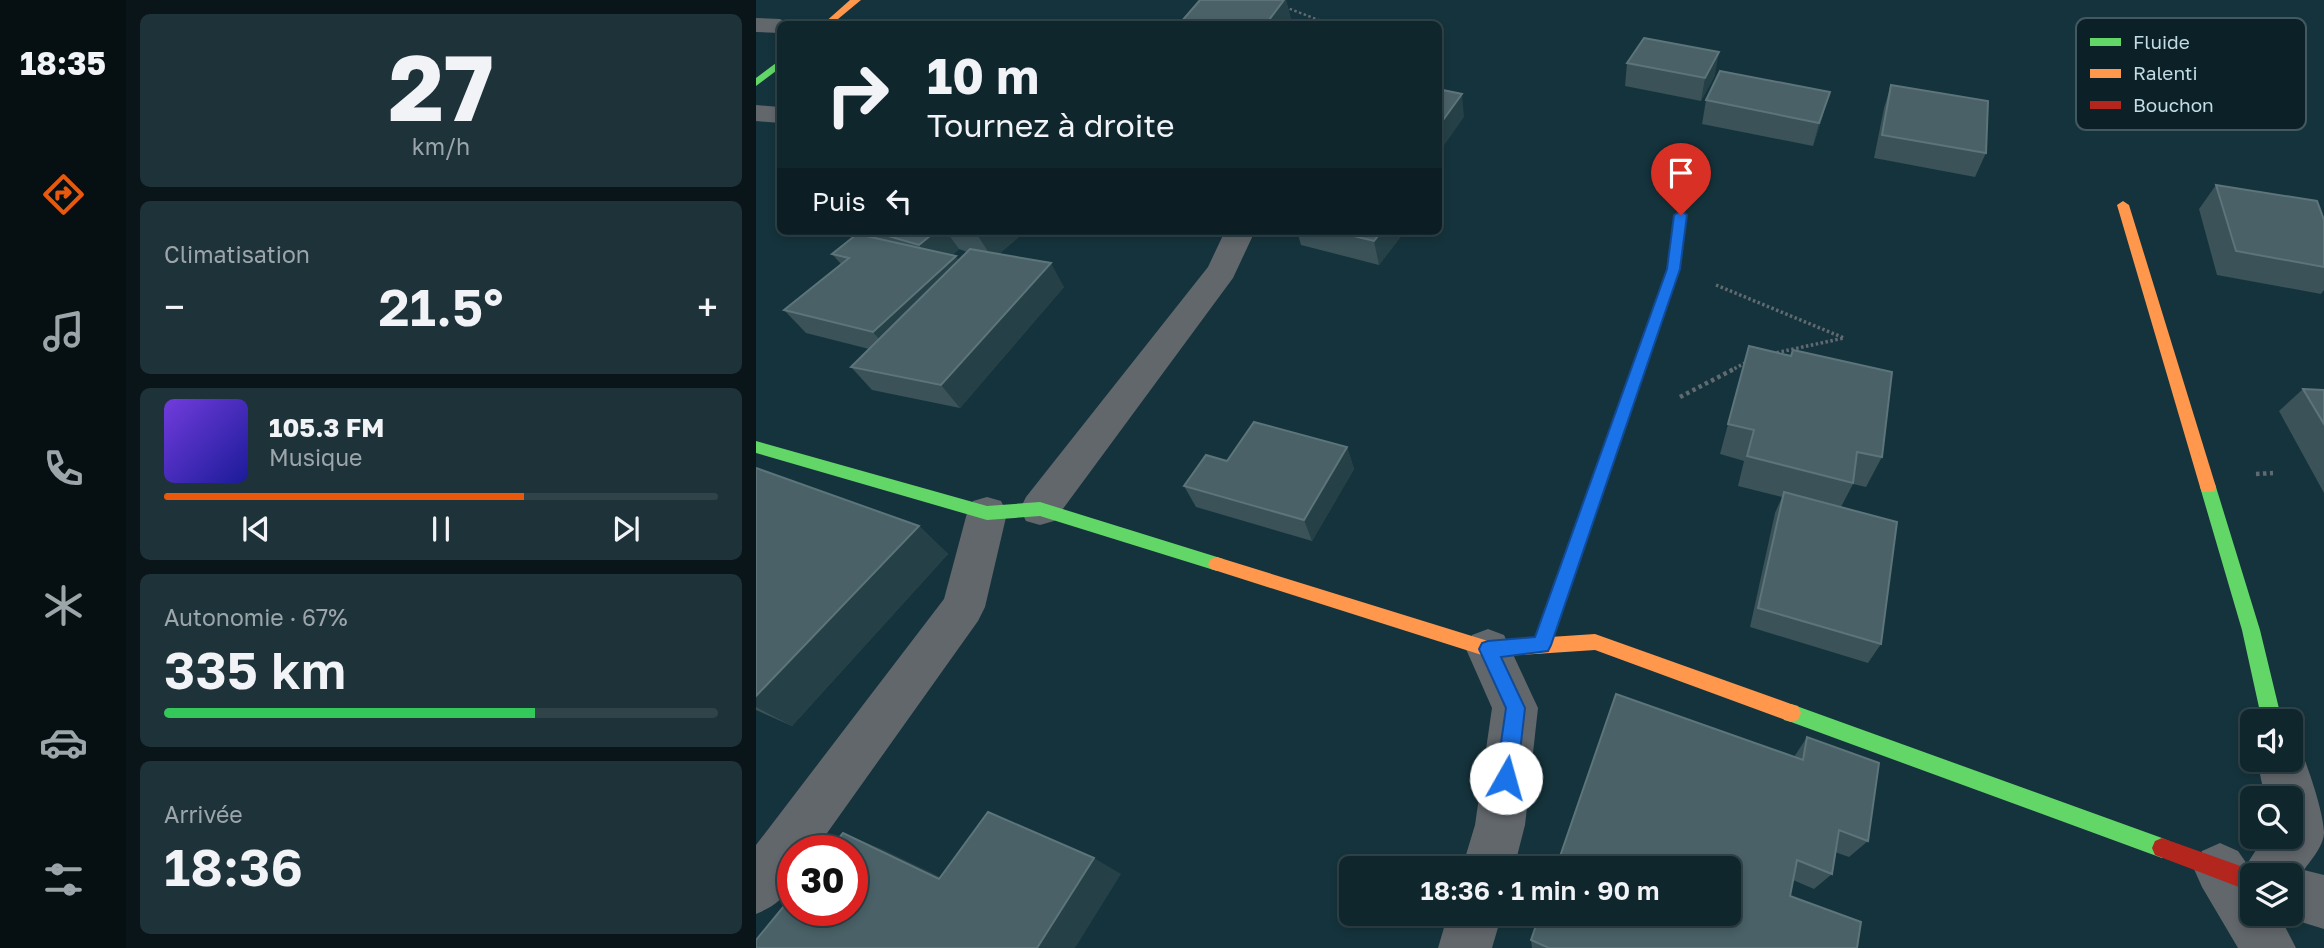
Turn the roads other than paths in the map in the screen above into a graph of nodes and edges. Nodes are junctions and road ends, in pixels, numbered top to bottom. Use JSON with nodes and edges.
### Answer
{"nodes":[{"id":1,"x":856,"y":0,"type":"edge"},
{"id":2,"x":831,"y":21,"type":"edge"},
{"id":3,"x":756,"y":24,"type":"edge"},
{"id":4,"x":777,"y":26,"type":"edge"},
{"id":5,"x":777,"y":66,"type":"edge"},
{"id":6,"x":756,"y":83,"type":"edge"},
{"id":7,"x":756,"y":113,"type":"edge"},
{"id":8,"x":777,"y":115,"type":"edge"},
{"id":9,"x":2123,"y":205,"type":"dead end"},
{"id":10,"x":1681,"y":215,"type":"dead end"},
{"id":11,"x":1238,"y":235,"type":"edge"},
{"id":12,"x":756,"y":447,"type":"edge"},
{"id":13,"x":1040,"y":509,"type":"junction"},
{"id":14,"x":987,"y":513,"type":"junction"},
{"id":15,"x":1542,"y":645,"type":"junction"},
{"id":16,"x":1488,"y":649,"type":"junction"},
{"id":17,"x":2269,"y":709,"type":"edge"},
{"id":18,"x":2281,"y":849,"type":"edge"},
{"id":19,"x":1491,"y":856,"type":"edge"},
{"id":20,"x":2263,"y":863,"type":"edge"},
{"id":21,"x":2240,"y":872,"type":"edge"},
{"id":22,"x":756,"y":888,"type":"edge"},
{"id":23,"x":2303,"y":896,"type":"edge"},
{"id":24,"x":2324,"y":902,"type":"edge"},
{"id":25,"x":1471,"y":926,"type":"edge"},
{"id":26,"x":2262,"y":926,"type":"edge"},
{"id":27,"x":1465,"y":948,"type":"edge"},
{"id":28,"x":2269,"y":948,"type":"edge"}],
"edges":[{"from":1,"to":2,"type":"main road"},
{"from":3,"to":4,"type":"street"},
{"from":5,"to":6,"type":"main road"},
{"from":7,"to":8,"type":"street"},
{"from":9,"to":17,"type":"main road"},
{"from":10,"to":15,"type":"main road"},
{"from":11,"to":13,"type":"street"},
{"from":12,"to":14,"type":"main road"},
{"from":13,"to":14,"type":"main road"},
{"from":13,"to":16,"type":"main road"},
{"from":14,"to":22,"type":"street"},
{"from":15,"to":16,"type":"main road"},
{"from":15,"to":21,"type":"main road"},
{"from":16,"to":19,"type":"street"},
{"from":18,"to":20,"type":"street"},
{"from":23,"to":24,"type":"street"},
{"from":25,"to":27,"type":"street"},
{"from":26,"to":28,"type":"street"}]}
